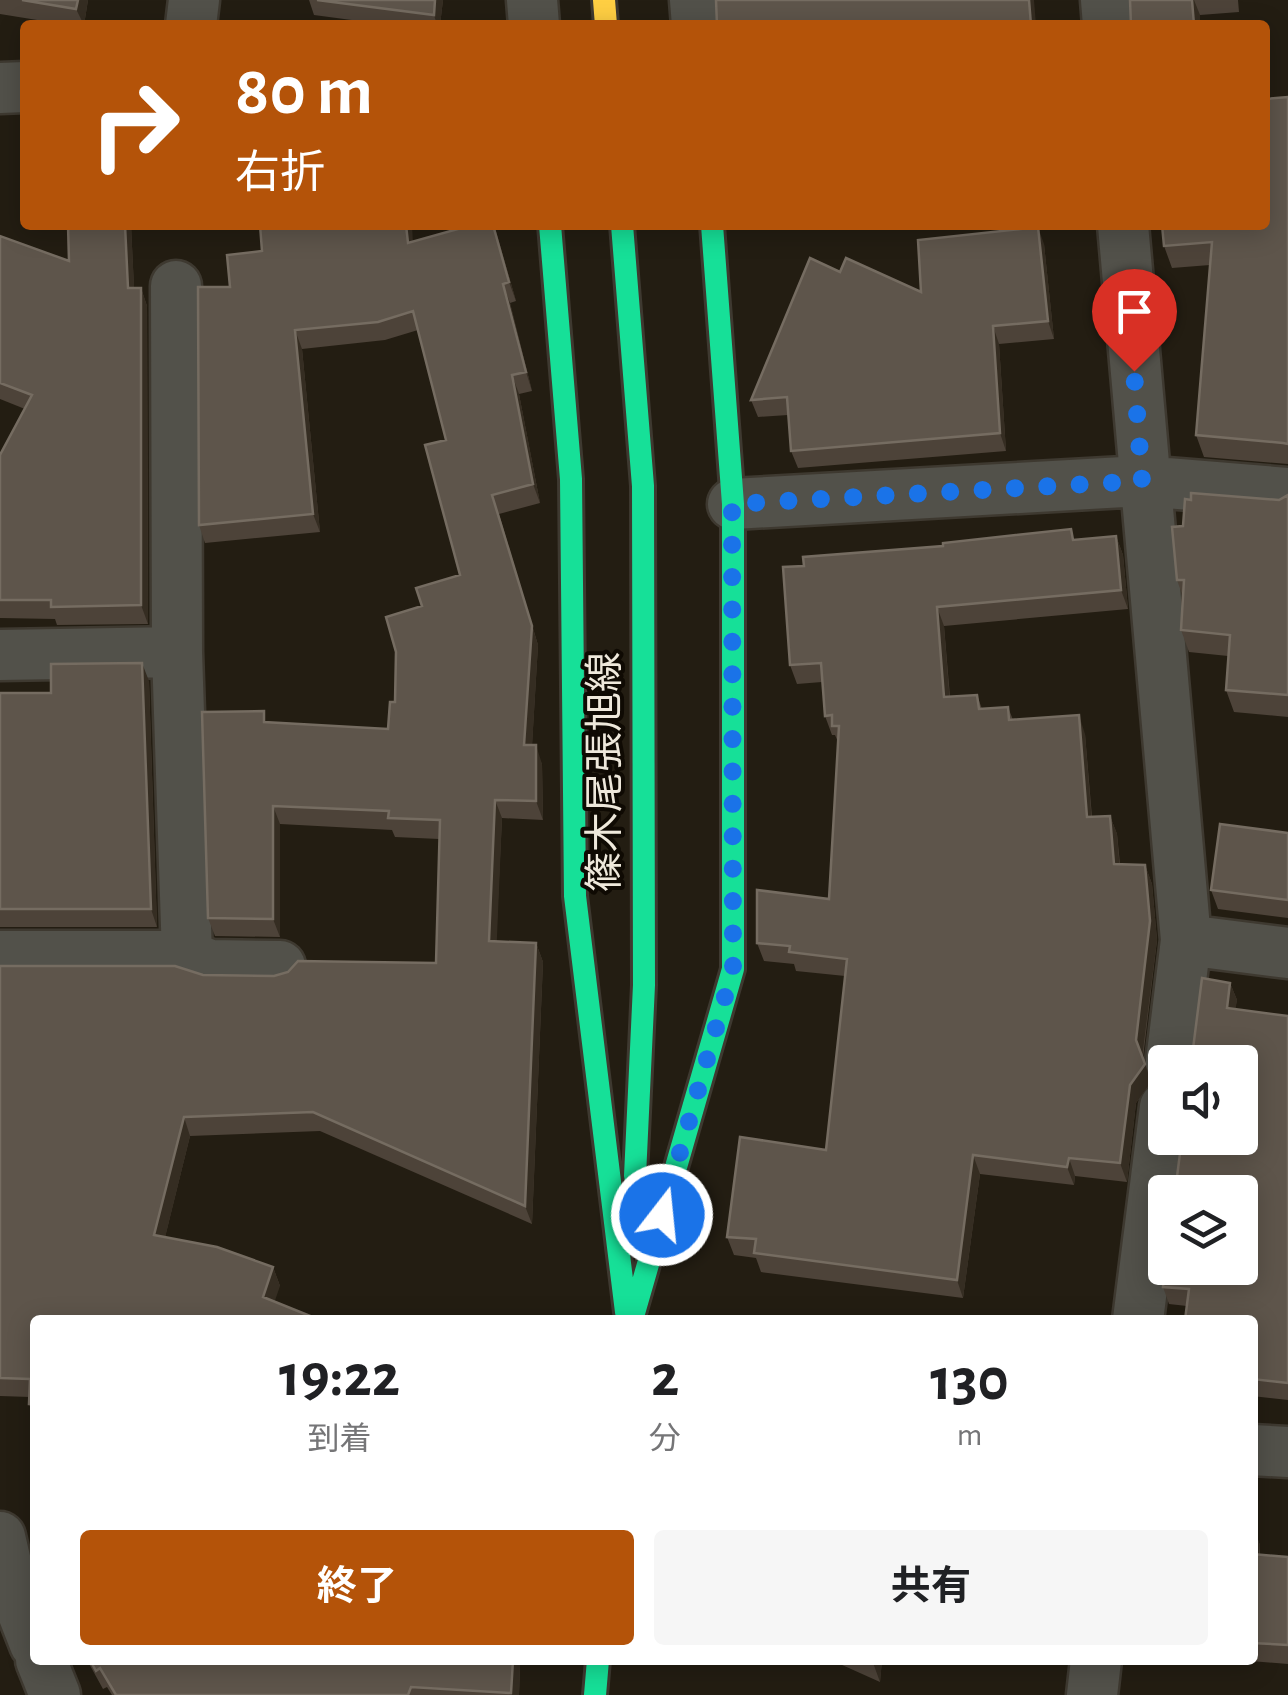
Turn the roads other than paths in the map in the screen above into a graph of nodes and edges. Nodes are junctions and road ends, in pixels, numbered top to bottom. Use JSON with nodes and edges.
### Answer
{"nodes":[{"id":1,"x":550,"y":230,"type":"edge"},
{"id":2,"x":622,"y":230,"type":"edge"},
{"id":3,"x":712,"y":230,"type":"edge"},
{"id":4,"x":1123,"y":230,"type":"edge"},
{"id":5,"x":176,"y":286,"type":"dead end"},
{"id":6,"x":1142,"y":481,"type":"junction"},
{"id":7,"x":1288,"y":493,"type":"edge"},
{"id":8,"x":732,"y":504,"type":"junction"},
{"id":9,"x":177,"y":652,"type":"junction"},
{"id":10,"x":0,"y":655,"type":"edge"},
{"id":11,"x":1186,"y":940,"type":"junction"},
{"id":12,"x":1288,"y":953,"type":"edge"},
{"id":13,"x":0,"y":956,"type":"edge"},
{"id":14,"x":186,"y":956,"type":"junction"},
{"id":15,"x":280,"y":966,"type":"dead end"},
{"id":16,"x":1173,"y":1045,"type":"edge"},
{"id":17,"x":1159,"y":1155,"type":"edge"},
{"id":18,"x":628,"y":1315,"type":"edge"},
{"id":19,"x":629,"y":1315,"type":"edge"},
{"id":20,"x":630,"y":1315,"type":"edge"},
{"id":21,"x":1139,"y":1315,"type":"edge"},
{"id":22,"x":1258,"y":1450,"type":"edge"},
{"id":23,"x":1288,"y":1452,"type":"edge"},
{"id":24,"x":3,"y":1565,"type":"edge"},
{"id":25,"x":30,"y":1632,"type":"edge"},
{"id":26,"x":43,"y":1665,"type":"edge"},
{"id":27,"x":597,"y":1665,"type":"edge"},
{"id":28,"x":1095,"y":1665,"type":"edge"},
{"id":29,"x":55,"y":1695,"type":"edge"},
{"id":30,"x":594,"y":1695,"type":"edge"},
{"id":31,"x":1092,"y":1695,"type":"edge"}],
"edges":[{"from":1,"to":18,"type":"street"},
{"from":2,"to":19,"type":"street","name":"篠木尾張旭線"},
{"from":3,"to":8,"type":"street"},
{"from":4,"to":6,"type":"street"},
{"from":5,"to":9,"type":"street"},
{"from":6,"to":7,"type":"street"},
{"from":6,"to":8,"type":"street"},
{"from":6,"to":11,"type":"street"},
{"from":8,"to":20,"type":"street"},
{"from":9,"to":10,"type":"street"},
{"from":9,"to":14,"type":"street"},
{"from":11,"to":12,"type":"street"},
{"from":11,"to":16,"type":"street"},
{"from":13,"to":14,"type":"street"},
{"from":14,"to":15,"type":"street"},
{"from":17,"to":21,"type":"street"},
{"from":22,"to":23,"type":"street"},
{"from":24,"to":25,"type":"street"},
{"from":26,"to":29,"type":"street"},
{"from":27,"to":30,"type":"street"},
{"from":28,"to":31,"type":"street"}]}
